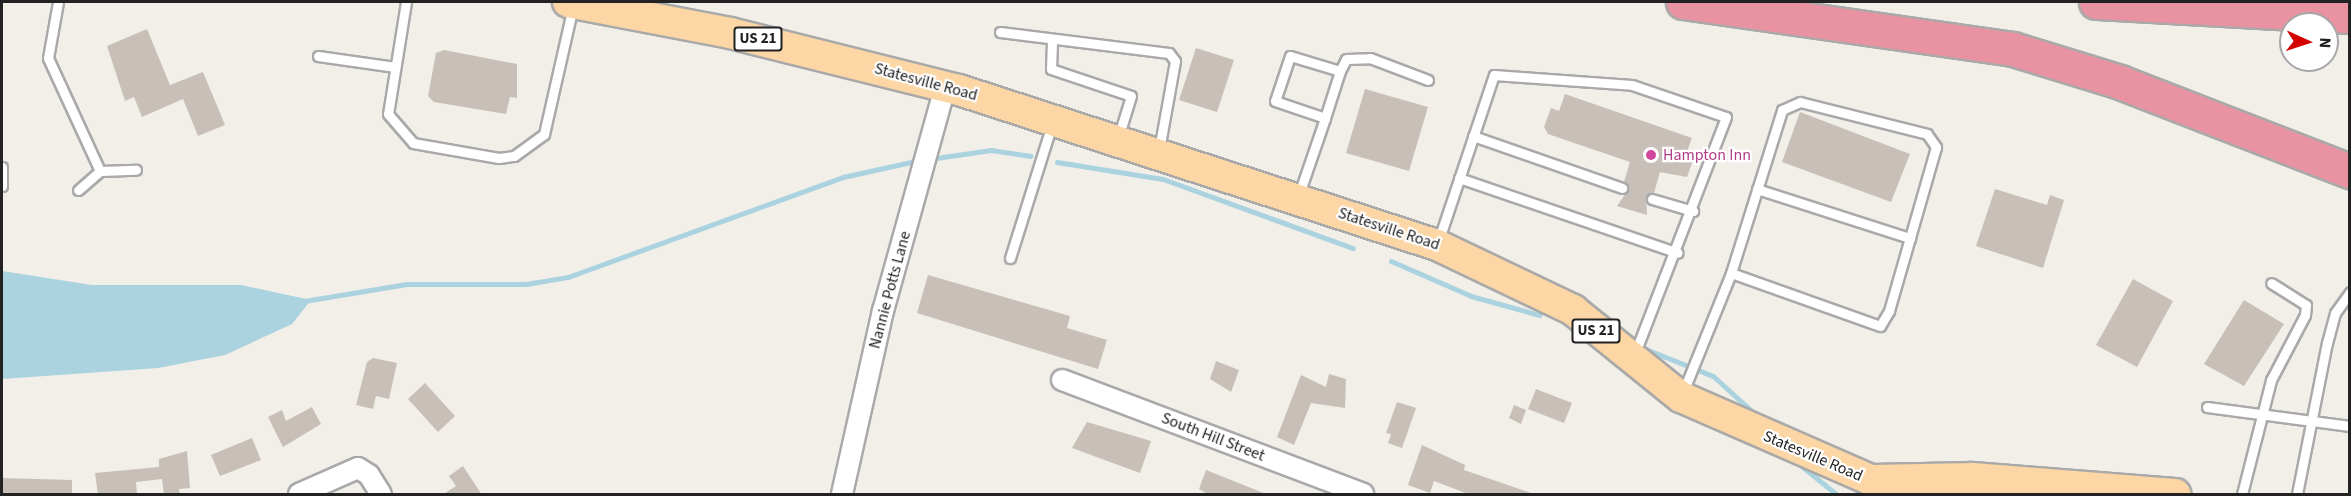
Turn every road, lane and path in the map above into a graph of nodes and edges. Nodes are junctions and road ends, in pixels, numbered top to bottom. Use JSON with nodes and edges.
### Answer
{"nodes":[{"id":1,"x":58,"y":2,"type":"edge"},
{"id":2,"x":406,"y":2,"type":"edge"},
{"id":3,"x":571,"y":2,"type":"edge"},
{"id":4,"x":1683,"y":2,"type":"edge"},
{"id":5,"x":2096,"y":2,"type":"edge"},
{"id":6,"x":2349,"y":16,"type":"edge"},
{"id":7,"x":1000,"y":32,"type":"dead end"},
{"id":8,"x":1052,"y":41,"type":"junction"},
{"id":9,"x":318,"y":56,"type":"dead end"},
{"id":10,"x":394,"y":67,"type":"junction"},
{"id":11,"x":1340,"y":71,"type":"junction"},
{"id":12,"x":1428,"y":80,"type":"dead end"},
{"id":13,"x":945,"y":87,"type":"junction"},
{"id":14,"x":1054,"y":118,"type":"junction"},
{"id":15,"x":1325,"y":118,"type":"junction"},
{"id":16,"x":1473,"y":136,"type":"junction"},
{"id":17,"x":1118,"y":139,"type":"junction"},
{"id":18,"x":1159,"y":152,"type":"junction"},
{"id":19,"x":2,"y":167,"type":"edge"},
{"id":20,"x":136,"y":170,"type":"dead end"},
{"id":21,"x":100,"y":171,"type":"junction"},
{"id":22,"x":2349,"y":172,"type":"edge"},
{"id":23,"x":1459,"y":178,"type":"junction"},
{"id":24,"x":2,"y":186,"type":"edge"},
{"id":25,"x":1622,"y":188,"type":"dead end"},
{"id":26,"x":1757,"y":189,"type":"junction"},
{"id":27,"x":78,"y":190,"type":"dead end"},
{"id":28,"x":1652,"y":199,"type":"dead end"},
{"id":29,"x":1297,"y":200,"type":"junction"},
{"id":30,"x":1693,"y":211,"type":"junction"},
{"id":31,"x":1910,"y":238,"type":"junction"},
{"id":32,"x":1437,"y":245,"type":"junction"},
{"id":33,"x":1678,"y":253,"type":"junction"},
{"id":34,"x":1011,"y":258,"type":"dead end"},
{"id":35,"x":1731,"y":273,"type":"junction"},
{"id":36,"x":2271,"y":283,"type":"dead end"},
{"id":37,"x":2349,"y":292,"type":"edge"},
{"id":38,"x":1632,"y":362,"type":"junction"},
{"id":39,"x":1062,"y":380,"type":"dead end"},
{"id":40,"x":1681,"y":397,"type":"junction"},
{"id":41,"x":2207,"y":407,"type":"dead end"},
{"id":42,"x":2259,"y":415,"type":"junction"},
{"id":43,"x":2308,"y":425,"type":"junction"},
{"id":44,"x":2349,"y":426,"type":"edge"},
{"id":45,"x":1352,"y":492,"type":"edge"},
{"id":46,"x":299,"y":495,"type":"edge"},
{"id":47,"x":381,"y":495,"type":"edge"},
{"id":48,"x":842,"y":495,"type":"edge"},
{"id":49,"x":2175,"y":495,"type":"edge"},
{"id":50,"x":2242,"y":495,"type":"edge"},
{"id":51,"x":2297,"y":495,"type":"edge"}],
"edges":[{"from":1,"to":21,"type":"lane"},
{"from":2,"to":10,"type":"lane"},
{"from":3,"to":10,"type":"lane"},
{"from":3,"to":13,"type":"main road","name":"Statesville Road","number":"US 21"},
{"from":4,"to":22,"type":"highway"},
{"from":5,"to":6,"type":"highway"},
{"from":7,"to":8,"type":"lane"},
{"from":8,"to":17,"type":"lane"},
{"from":8,"to":18,"type":"lane"},
{"from":9,"to":10,"type":"lane"},
{"from":11,"to":12,"type":"lane"},
{"from":11,"to":15,"type":"lane"},
{"from":11,"to":15,"type":"lane"},
{"from":13,"to":14,"type":"main road","name":"Statesville Road","number":"US 21"},
{"from":13,"to":48,"type":"street","name":"Nannie Potts Lane"},
{"from":14,"to":17,"type":"main road","name":"Statesville Road","number":"US 21"},
{"from":14,"to":34,"type":"lane"},
{"from":15,"to":29,"type":"lane"},
{"from":16,"to":23,"type":"lane"},
{"from":16,"to":25,"type":"lane"},
{"from":16,"to":30,"type":"lane"},
{"from":17,"to":18,"type":"main road","name":"Statesville Road","number":"US 21"},
{"from":18,"to":29,"type":"main road","name":"Statesville Road","number":"US 21"},
{"from":19,"to":24,"type":"lane"},
{"from":20,"to":21,"type":"lane"},
{"from":21,"to":27,"type":"lane"},
{"from":23,"to":32,"type":"lane"},
{"from":23,"to":33,"type":"lane"},
{"from":26,"to":31,"type":"lane"},
{"from":26,"to":31,"type":"lane"},
{"from":26,"to":35,"type":"lane"},
{"from":28,"to":30,"type":"lane"},
{"from":29,"to":32,"type":"main road","name":"Statesville Road","number":"US 21"},
{"from":30,"to":33,"type":"lane"},
{"from":31,"to":35,"type":"lane"},
{"from":32,"to":38,"type":"main road","name":"Statesville Road","number":"US 21"},
{"from":33,"to":38,"type":"lane"},
{"from":35,"to":40,"type":"lane"},
{"from":36,"to":42,"type":"lane"},
{"from":37,"to":43,"type":"lane"},
{"from":38,"to":40,"type":"main road","name":"Statesville Road","number":"US 21"},
{"from":39,"to":45,"type":"street","name":"South Hill Street"},
{"from":40,"to":49,"type":"main road","name":"Statesville Road","number":"US 21"},
{"from":41,"to":42,"type":"lane"},
{"from":42,"to":43,"type":"lane"},
{"from":42,"to":50,"type":"lane"},
{"from":43,"to":44,"type":"lane"},
{"from":43,"to":51,"type":"lane"},
{"from":46,"to":47,"type":"street"}]}
